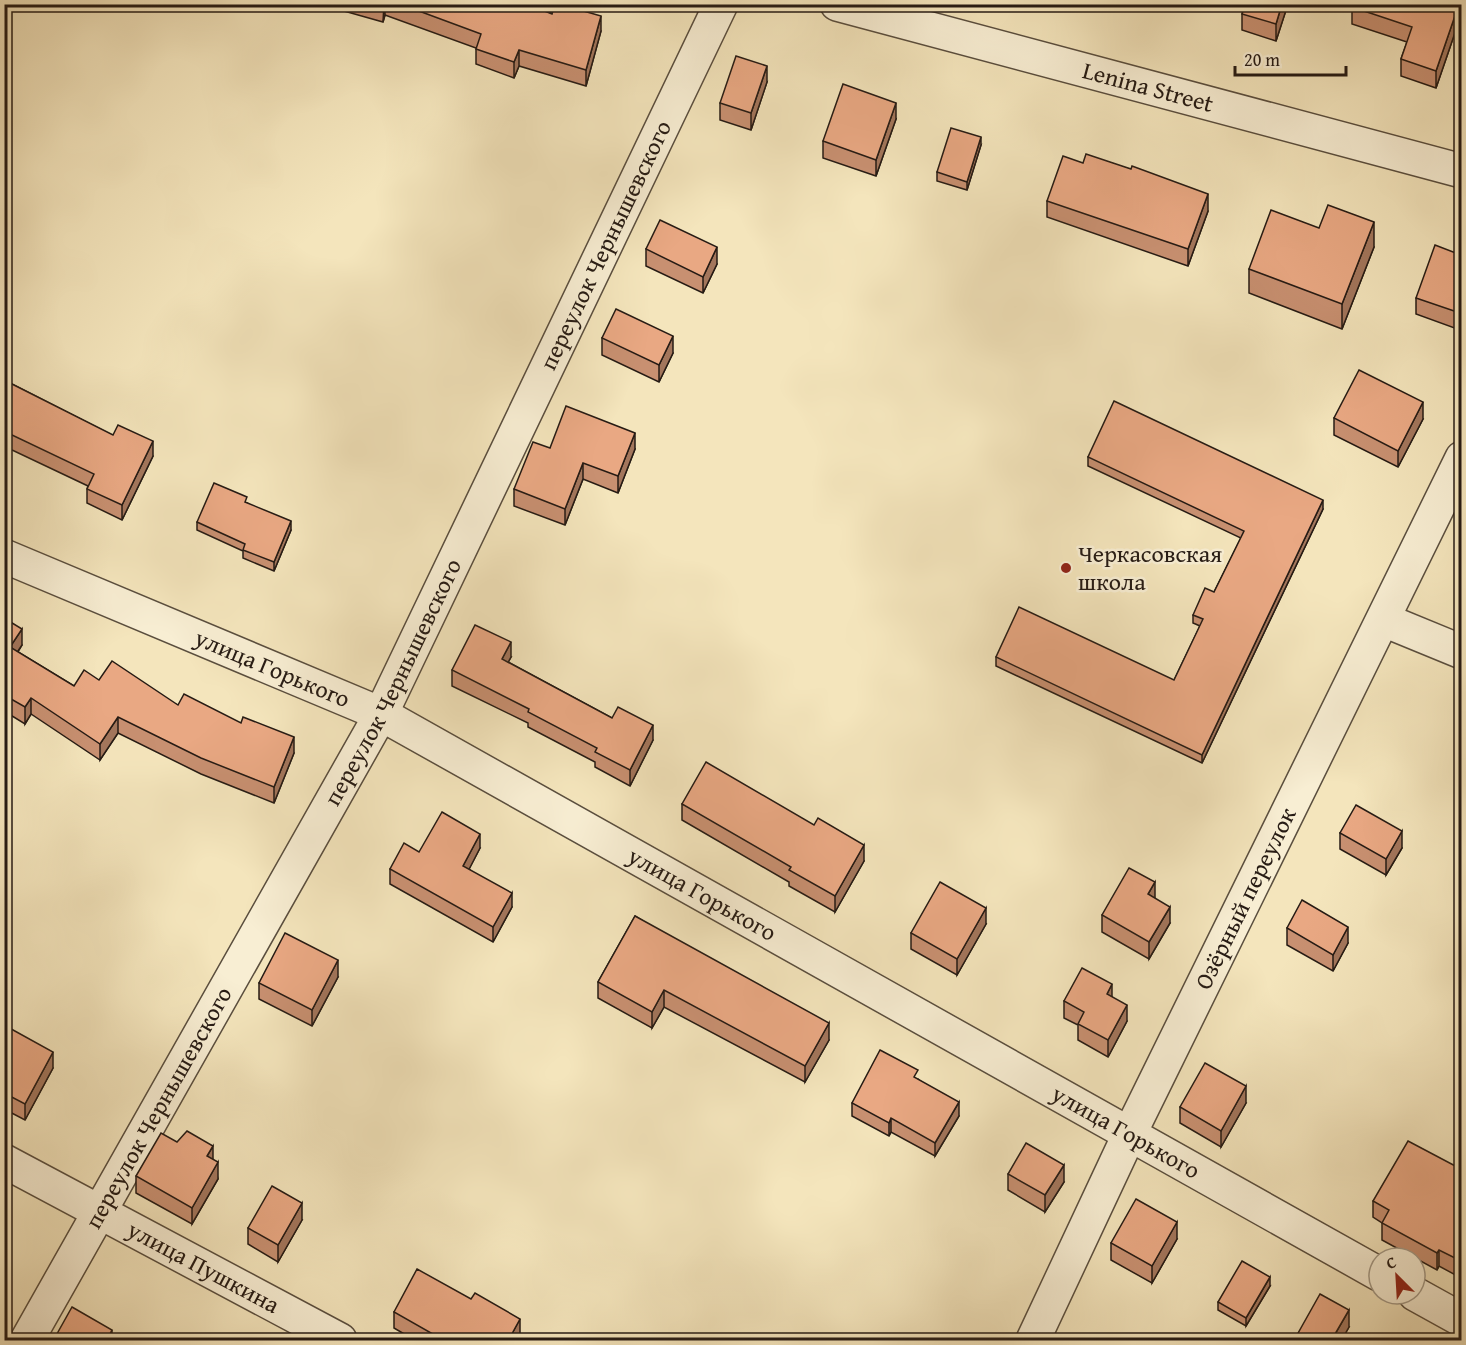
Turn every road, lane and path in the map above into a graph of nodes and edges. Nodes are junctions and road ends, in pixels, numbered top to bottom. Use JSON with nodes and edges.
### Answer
{"nodes":[{"id":1,"x":721,"y":4,"type":"edge"},
{"id":2,"x":837,"y":4,"type":"edge"},
{"id":3,"x":1461,"y":171,"type":"edge"},
{"id":4,"x":1461,"y":458,"type":"edge"},
{"id":5,"x":4,"y":555,"type":"edge"},
{"id":6,"x":1383,"y":620,"type":"junction"},
{"id":7,"x":1461,"y":652,"type":"edge"},
{"id":8,"x":381,"y":714,"type":"junction"},
{"id":9,"x":1130,"y":1133,"type":"junction"},
{"id":10,"x":4,"y":1161,"type":"edge"},
{"id":11,"x":99,"y":1210,"type":"junction"},
{"id":12,"x":1367,"y":1267,"type":"edge"},
{"id":13,"x":1427,"y":1301,"type":"edge"},
{"id":14,"x":1461,"y":1320,"type":"edge"},
{"id":15,"x":27,"y":1341,"type":"edge"},
{"id":16,"x":340,"y":1341,"type":"edge"},
{"id":17,"x":1033,"y":1341,"type":"edge"}],
"edges":[{"from":1,"to":8,"type":"street","name":"переулок Чернышевского"},
{"from":2,"to":3,"type":"street","name":"Lenina Street"},
{"from":4,"to":6,"type":"street","name":"Озёрный переулок"},
{"from":5,"to":8,"type":"street","name":"улица Горького"},
{"from":6,"to":7,"type":"street"},
{"from":6,"to":9,"type":"street","name":"Озёрный переулок"},
{"from":8,"to":9,"type":"street","name":"улица Горького"},
{"from":8,"to":11,"type":"street","name":"переулок Чернышевского"},
{"from":9,"to":12,"type":"street","name":"улица Горького"},
{"from":9,"to":17,"type":"street","name":"Озёрный переулок"},
{"from":10,"to":11,"type":"street","name":"улица Пушкина"},
{"from":11,"to":15,"type":"street","name":"переулок Чернышевского"},
{"from":11,"to":16,"type":"street","name":"улица Пушкина"},
{"from":13,"to":14,"type":"street"}]}
